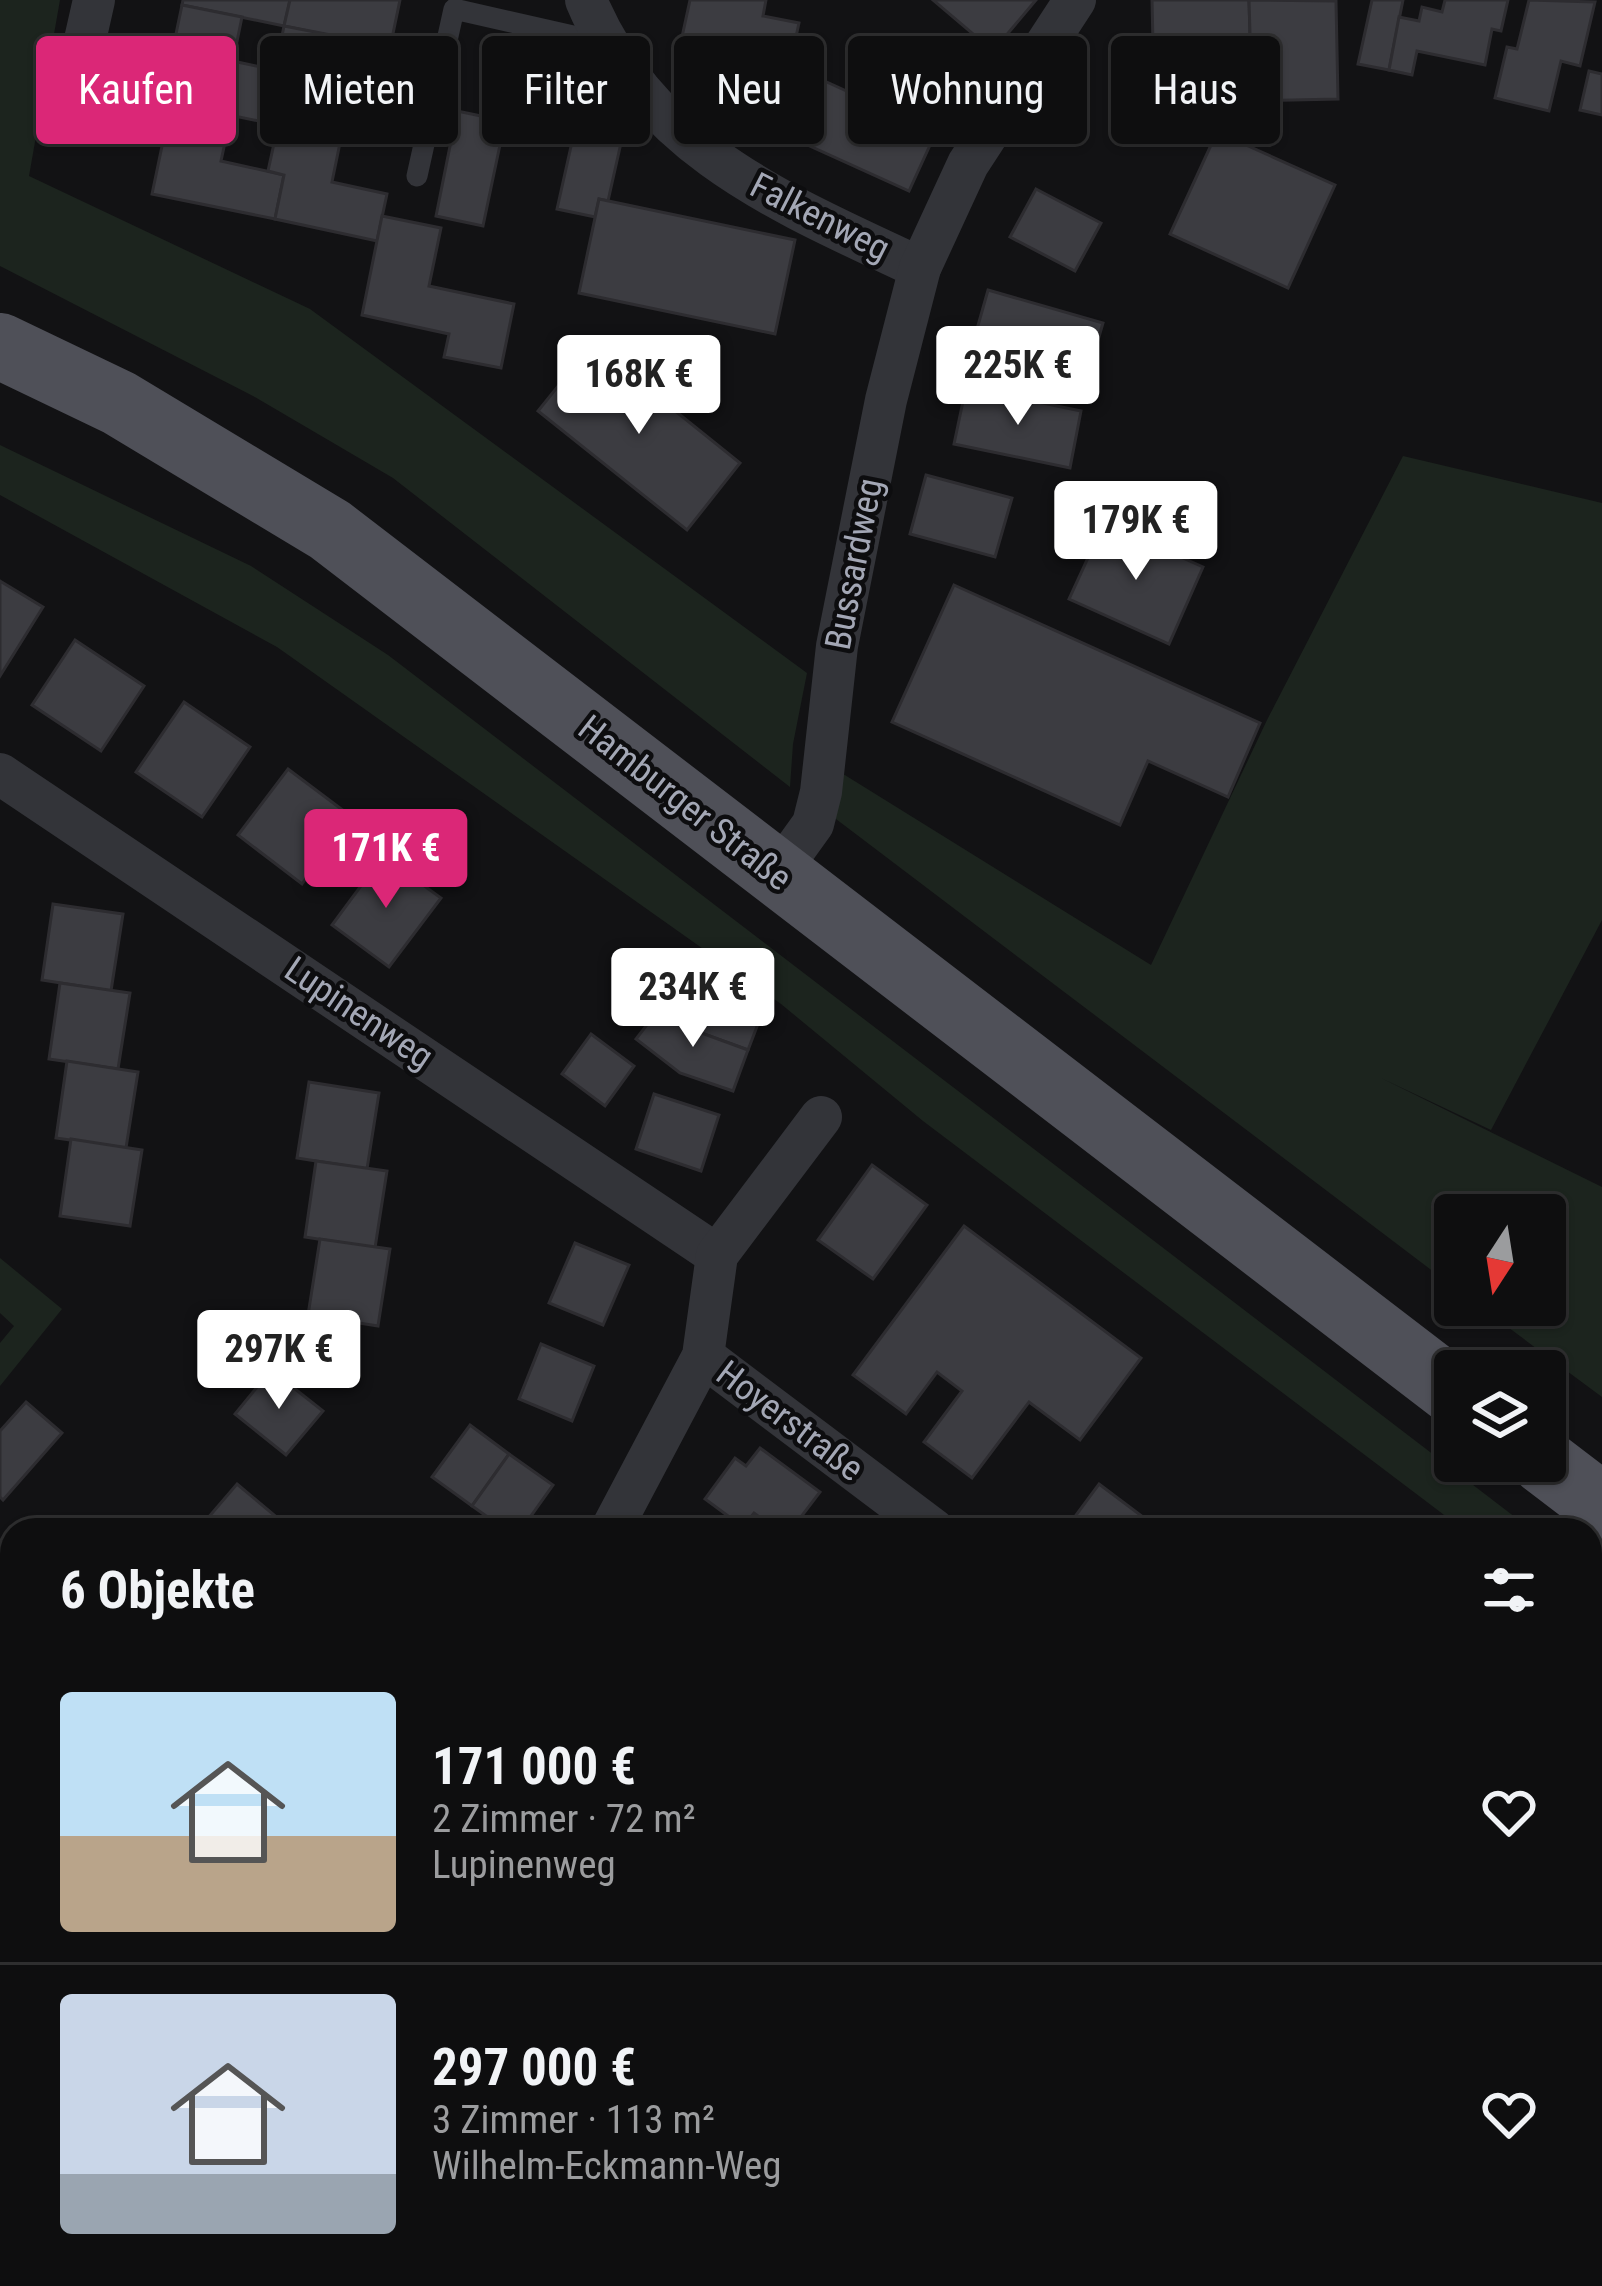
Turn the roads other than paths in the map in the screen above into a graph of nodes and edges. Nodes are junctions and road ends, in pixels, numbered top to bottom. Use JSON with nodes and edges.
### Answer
{"nodes":[{"id":1,"x":94,"y":0,"type":"edge"},
{"id":2,"x":586,"y":0,"type":"edge"},
{"id":3,"x":1075,"y":0,"type":"edge"},
{"id":4,"x":86,"y":36,"type":"edge"},
{"id":5,"x":573,"y":36,"type":"edge"},
{"id":6,"x":601,"y":36,"type":"edge"},
{"id":7,"x":650,"y":101,"type":"edge"},
{"id":8,"x":417,"y":176,"type":"dead end"},
{"id":9,"x":920,"y":268,"type":"junction"},
{"id":10,"x":0,"y":346,"type":"edge"},
{"id":11,"x":0,"y":774,"type":"edge"},
{"id":12,"x":777,"y":874,"type":"junction"},
{"id":13,"x":821,"y":1117,"type":"dead end"},
{"id":14,"x":717,"y":1255,"type":"junction"},
{"id":15,"x":703,"y":1356,"type":"junction"},
{"id":16,"x":1434,"y":1378,"type":"edge"},
{"id":17,"x":1566,"y":1479,"type":"edge"},
{"id":18,"x":1602,"y":1506,"type":"edge"},
{"id":19,"x":617,"y":1518,"type":"edge"},
{"id":20,"x":918,"y":1518,"type":"edge"}],
"edges":[{"from":1,"to":4,"type":"street"},
{"from":2,"to":6,"type":"street","name":"Falkenweg"},
{"from":3,"to":9,"type":"street","name":"Bussardweg"},
{"from":5,"to":8,"type":"lane"},
{"from":7,"to":9,"type":"street","name":"Falkenweg"},
{"from":9,"to":12,"type":"street","name":"Bussardweg"},
{"from":10,"to":12,"type":"main road","name":"Hamburger Straße"},
{"from":11,"to":14,"type":"street","name":"Lupinenweg"},
{"from":12,"to":16,"type":"main road","name":"Hamburger Straße"},
{"from":13,"to":14,"type":"street"},
{"from":14,"to":15,"type":"street"},
{"from":15,"to":19,"type":"street"},
{"from":15,"to":20,"type":"street","name":"Hoyerstraße"},
{"from":17,"to":18,"type":"main road"}]}
